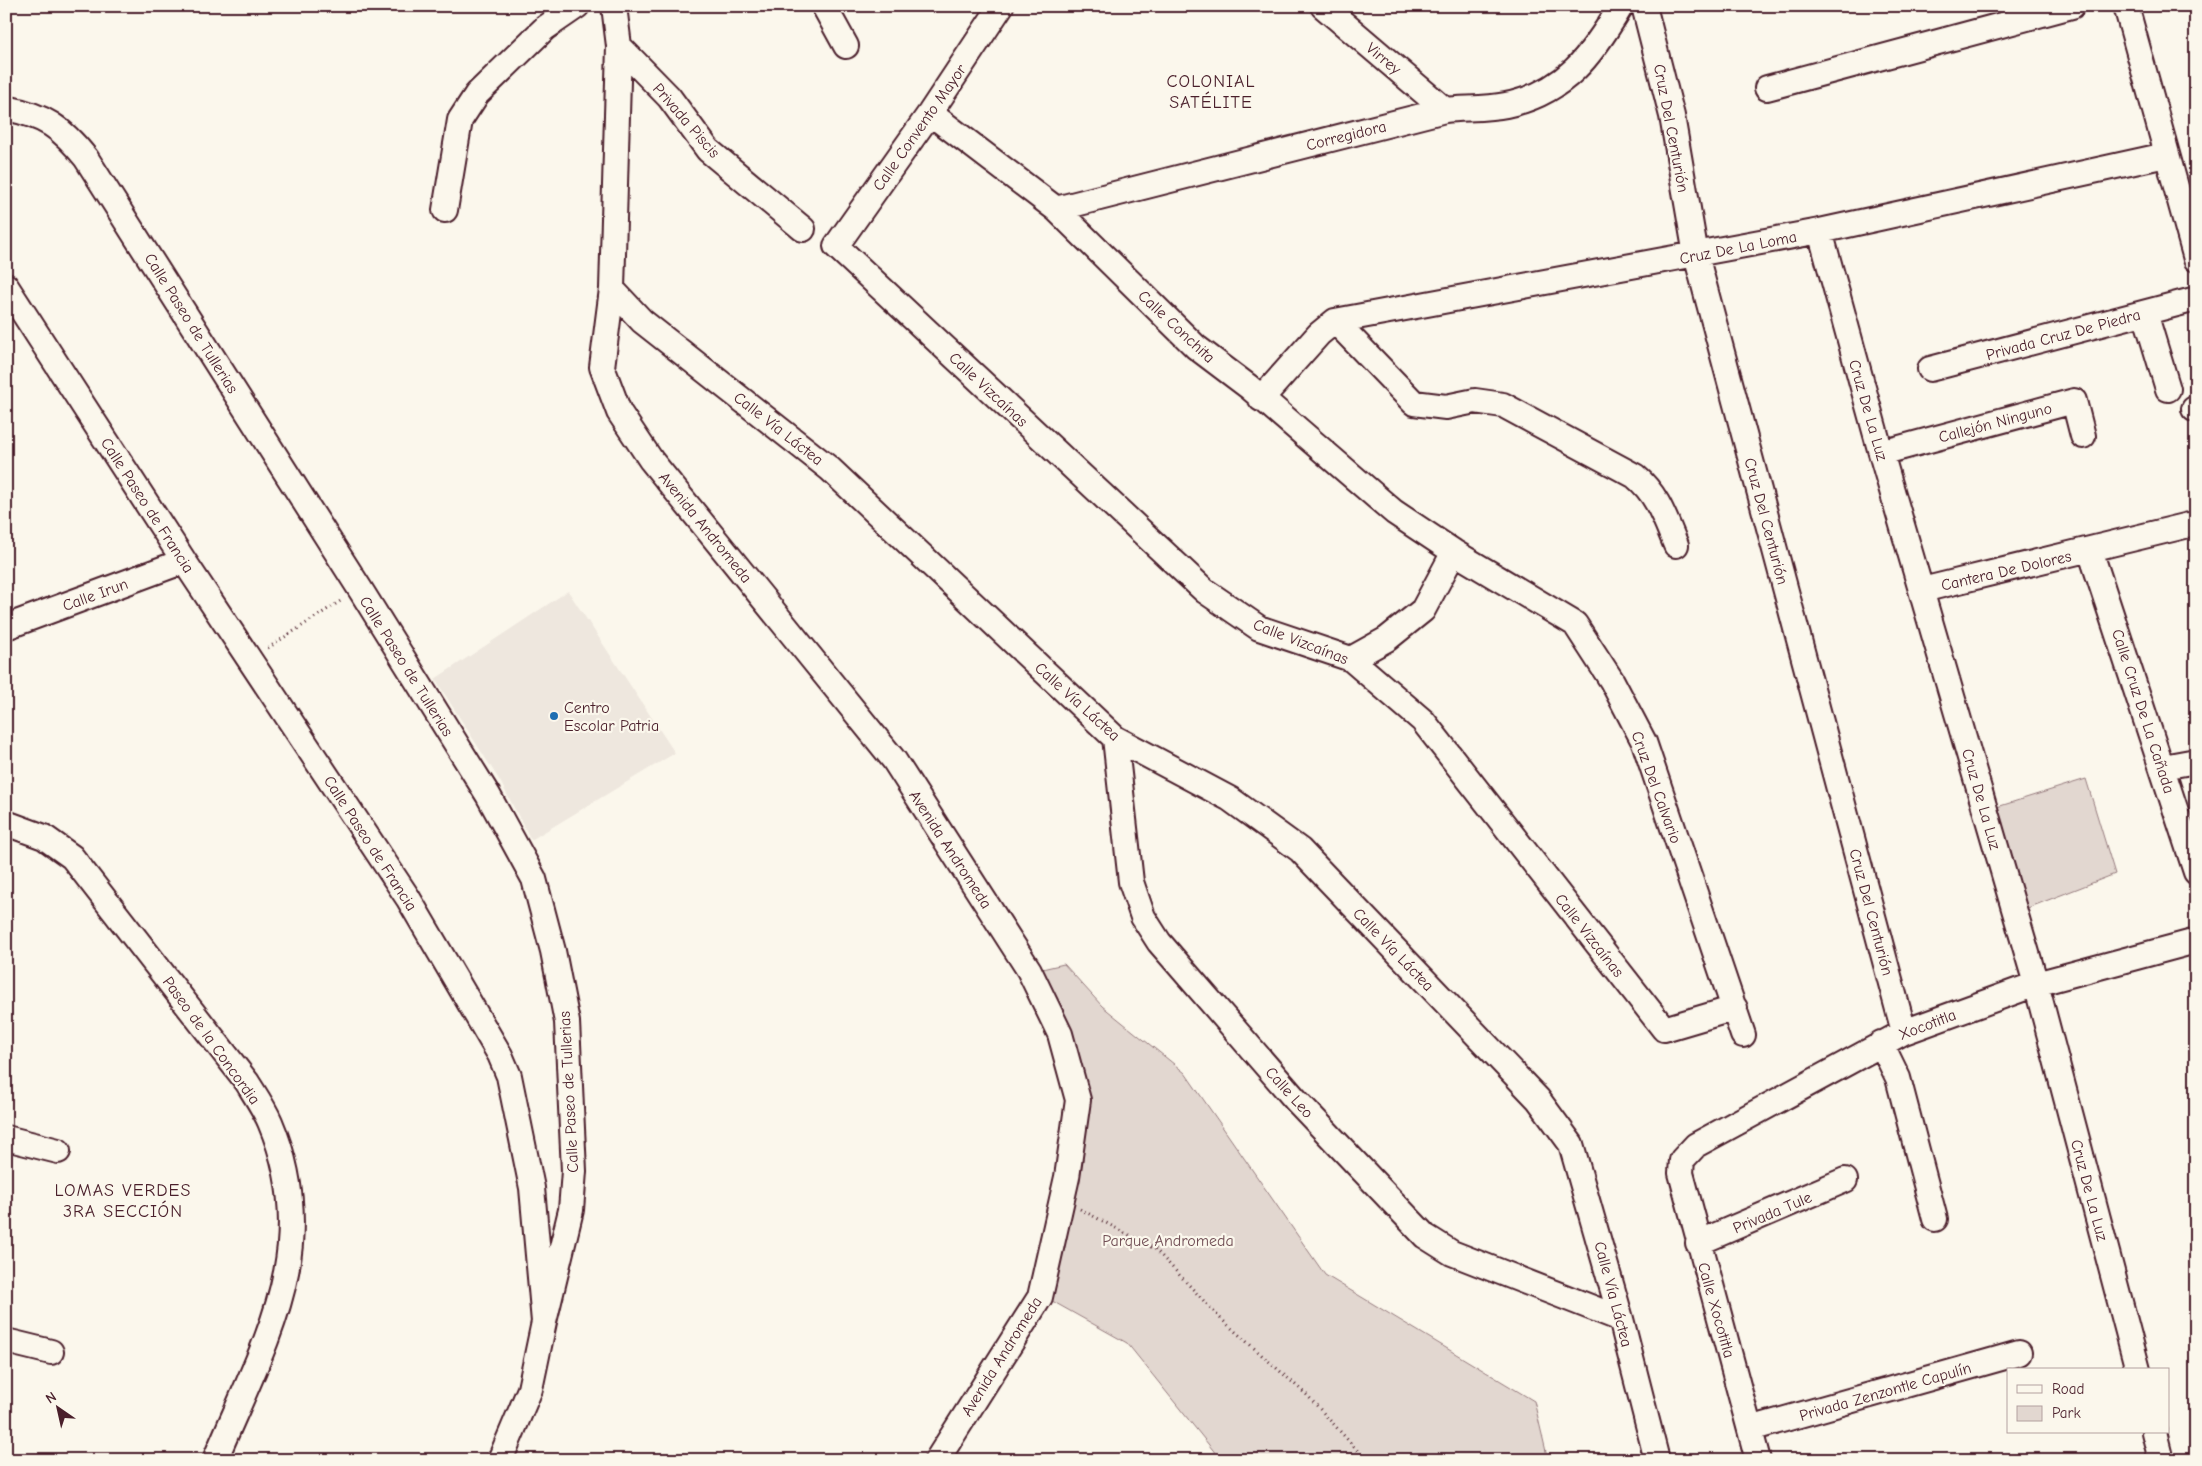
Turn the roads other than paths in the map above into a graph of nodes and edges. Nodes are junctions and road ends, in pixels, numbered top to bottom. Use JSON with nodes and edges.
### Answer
{"nodes":[{"id":1,"x":577,"y":6,"type":"edge"},
{"id":2,"x":614,"y":6,"type":"edge"},
{"id":3,"x":824,"y":6,"type":"edge"},
{"id":4,"x":1001,"y":6,"type":"edge"},
{"id":5,"x":1323,"y":6,"type":"edge"},
{"id":6,"x":1644,"y":6,"type":"edge"},
{"id":7,"x":2072,"y":6,"type":"edge"},
{"id":8,"x":2126,"y":6,"type":"edge"},
{"id":9,"x":1615,"y":16,"type":"edge"},
{"id":10,"x":619,"y":46,"type":"junction"},
{"id":11,"x":846,"y":46,"type":"dead end"},
{"id":12,"x":1767,"y":88,"type":"dead end"},
{"id":13,"x":6,"y":108,"type":"edge"},
{"id":14,"x":1445,"y":110,"type":"junction"},
{"id":15,"x":930,"y":113,"type":"junction"},
{"id":16,"x":2166,"y":155,"type":"junction"},
{"id":17,"x":1056,"y":209,"type":"junction"},
{"id":18,"x":445,"y":210,"type":"dead end"},
{"id":19,"x":2190,"y":213,"type":"edge"},
{"id":20,"x":803,"y":229,"type":"dead end"},
{"id":21,"x":1820,"y":231,"type":"junction"},
{"id":22,"x":836,"y":246,"type":"joint"},
{"id":23,"x":1696,"y":255,"type":"junction"},
{"id":24,"x":2196,"y":259,"type":"edge"},
{"id":25,"x":6,"y":286,"type":"edge"},
{"id":26,"x":612,"y":289,"type":"junction"},
{"id":27,"x":2196,"y":299,"type":"edge"},
{"id":28,"x":2146,"y":313,"type":"junction"},
{"id":29,"x":1335,"y":321,"type":"junction"},
{"id":30,"x":1930,"y":369,"type":"dead end"},
{"id":31,"x":2168,"y":389,"type":"dead end"},
{"id":32,"x":1261,"y":399,"type":"junction"},
{"id":33,"x":2083,"y":436,"type":"dead end"},
{"id":34,"x":1880,"y":453,"type":"junction"},
{"id":35,"x":2190,"y":525,"type":"dead end"},
{"id":36,"x":1676,"y":545,"type":"dead end"},
{"id":37,"x":2090,"y":550,"type":"junction"},
{"id":38,"x":1454,"y":552,"type":"junction"},
{"id":39,"x":184,"y":561,"type":"junction"},
{"id":40,"x":1922,"y":590,"type":"junction"},
{"id":41,"x":6,"y":627,"type":"edge"},
{"id":42,"x":1351,"y":659,"type":"junction"},
{"id":43,"x":1116,"y":738,"type":"junction"},
{"id":44,"x":2196,"y":761,"type":"edge"},
{"id":45,"x":2163,"y":767,"type":"junction"},
{"id":46,"x":6,"y":823,"type":"edge"},
{"id":47,"x":2196,"y":872,"type":"edge"},
{"id":48,"x":2196,"y":941,"type":"edge"},
{"id":49,"x":2036,"y":984,"type":"junction"},
{"id":50,"x":1735,"y":1008,"type":"junction"},
{"id":51,"x":1904,"y":1032,"type":"junction"},
{"id":52,"x":1743,"y":1035,"type":"dead end"},
{"id":53,"x":1881,"y":1043,"type":"junction"},
{"id":54,"x":6,"y":1138,"type":"edge"},
{"id":55,"x":58,"y":1151,"type":"dead end"},
{"id":56,"x":1682,"y":1160,"type":"joint"},
{"id":57,"x":1845,"y":1180,"type":"dead end"},
{"id":58,"x":1935,"y":1219,"type":"dead end"},
{"id":59,"x":1698,"y":1243,"type":"junction"},
{"id":60,"x":1621,"y":1319,"type":"junction"},
{"id":61,"x":544,"y":1322,"type":"junction"},
{"id":62,"x":6,"y":1341,"type":"edge"},
{"id":63,"x":50,"y":1352,"type":"dead end"},
{"id":64,"x":2020,"y":1353,"type":"dead end"},
{"id":65,"x":2137,"y":1368,"type":"edge"},
{"id":66,"x":1750,"y":1429,"type":"junction"},
{"id":67,"x":2154,"y":1434,"type":"edge"},
{"id":68,"x":214,"y":1460,"type":"edge"},
{"id":69,"x":500,"y":1460,"type":"edge"},
{"id":70,"x":937,"y":1460,"type":"edge"},
{"id":71,"x":1657,"y":1460,"type":"edge"},
{"id":72,"x":1758,"y":1460,"type":"edge"},
{"id":73,"x":2161,"y":1460,"type":"edge"}],
"edges":[{"from":1,"to":18,"type":"street"},
{"from":2,"to":10,"type":"street"},
{"from":3,"to":11,"type":"street"},
{"from":4,"to":15,"type":"street","name":"Calle Convento Mayor"},
{"from":5,"to":14,"type":"street","name":"Virrey"},
{"from":6,"to":23,"type":"street","name":"Cruz Del Centurión"},
{"from":7,"to":12,"type":"street"},
{"from":8,"to":16,"type":"street"},
{"from":9,"to":14,"type":"street","name":"Corregidora"},
{"from":10,"to":20,"type":"street","name":"Privada Piscis"},
{"from":10,"to":26,"type":"street"},
{"from":13,"to":61,"type":"street","name":"Calle Paseo de Tullerias"},
{"from":14,"to":17,"type":"street","name":"Corregidora"},
{"from":15,"to":17,"type":"street","name":"Calle Conchita"},
{"from":15,"to":22,"type":"street","name":"Calle Convento Mayor"},
{"from":16,"to":19,"type":"street"},
{"from":16,"to":21,"type":"street","name":"Cruz De La Loma"},
{"from":17,"to":32,"type":"street","name":"Calle Conchita"},
{"from":19,"to":24,"type":"street"},
{"from":21,"to":23,"type":"street","name":"Cruz De La Loma"},
{"from":21,"to":34,"type":"street","name":"Cruz De La Luz"},
{"from":22,"to":42,"type":"street","name":"Calle Vizcaínas"},
{"from":23,"to":29,"type":"street","name":"Cruz De La Loma"},
{"from":23,"to":51,"type":"street","name":"Cruz Del Centurión"},
{"from":25,"to":39,"type":"street","name":"Calle Paseo de Francia"},
{"from":26,"to":43,"type":"street","name":"Calle Vía Láctea"},
{"from":26,"to":70,"type":"street","name":"Avenida Andromeda"},
{"from":27,"to":28,"type":"street","name":"Privada Cruz De Piedra"},
{"from":28,"to":30,"type":"street","name":"Privada Cruz De Piedra"},
{"from":28,"to":31,"type":"street"},
{"from":29,"to":32,"type":"street"},
{"from":29,"to":36,"type":"street"},
{"from":32,"to":38,"type":"street","name":"Calle Conchita"},
{"from":33,"to":34,"type":"street","name":"Callejón Ninguno"},
{"from":34,"to":40,"type":"street","name":"Cruz De La Luz"},
{"from":35,"to":37,"type":"street","name":"Cantera De Dolores"},
{"from":37,"to":40,"type":"street","name":"Cantera De Dolores"},
{"from":37,"to":45,"type":"street","name":"Calle Cruz De La Cañada"},
{"from":38,"to":42,"type":"street"},
{"from":38,"to":50,"type":"street","name":"Cruz Del Calvario"},
{"from":39,"to":41,"type":"street","name":"Calle Irun"},
{"from":39,"to":61,"type":"street","name":"Calle Paseo de Francia"},
{"from":40,"to":49,"type":"street","name":"Cruz De La Luz"},
{"from":42,"to":50,"type":"street","name":"Calle Vizcaínas"},
{"from":43,"to":60,"type":"street","name":"Calle Vía Láctea"},
{"from":43,"to":60,"type":"street","name":"Calle Leo"},
{"from":44,"to":45,"type":"street"},
{"from":45,"to":47,"type":"street","name":"Calle Cruz De La Cañada"},
{"from":46,"to":68,"type":"street","name":"Paseo de la Concordia"},
{"from":48,"to":49,"type":"street","name":"Xocotitla"},
{"from":49,"to":51,"type":"street","name":"Xocotitla"},
{"from":49,"to":65,"type":"street","name":"Cruz De La Luz"},
{"from":50,"to":52,"type":"street","name":"Cruz Del Calvario"},
{"from":51,"to":53,"type":"street","name":"Xocotitla"},
{"from":53,"to":56,"type":"street","name":"Xocotitla"},
{"from":53,"to":58,"type":"street"},
{"from":54,"to":55,"type":"street"},
{"from":56,"to":59,"type":"street","name":"Calle Xocotitla"},
{"from":57,"to":59,"type":"street","name":"Privada Tule"},
{"from":59,"to":66,"type":"street","name":"Calle Xocotitla"},
{"from":60,"to":71,"type":"street","name":"Calle Vía Láctea"},
{"from":61,"to":69,"type":"street","name":"Calle Paseo de Francia"},
{"from":62,"to":63,"type":"street"},
{"from":64,"to":66,"type":"street","name":"Privada Zenzontle Capulín"},
{"from":66,"to":72,"type":"street","name":"Calle Xocotitla"},
{"from":67,"to":73,"type":"street"}]}
